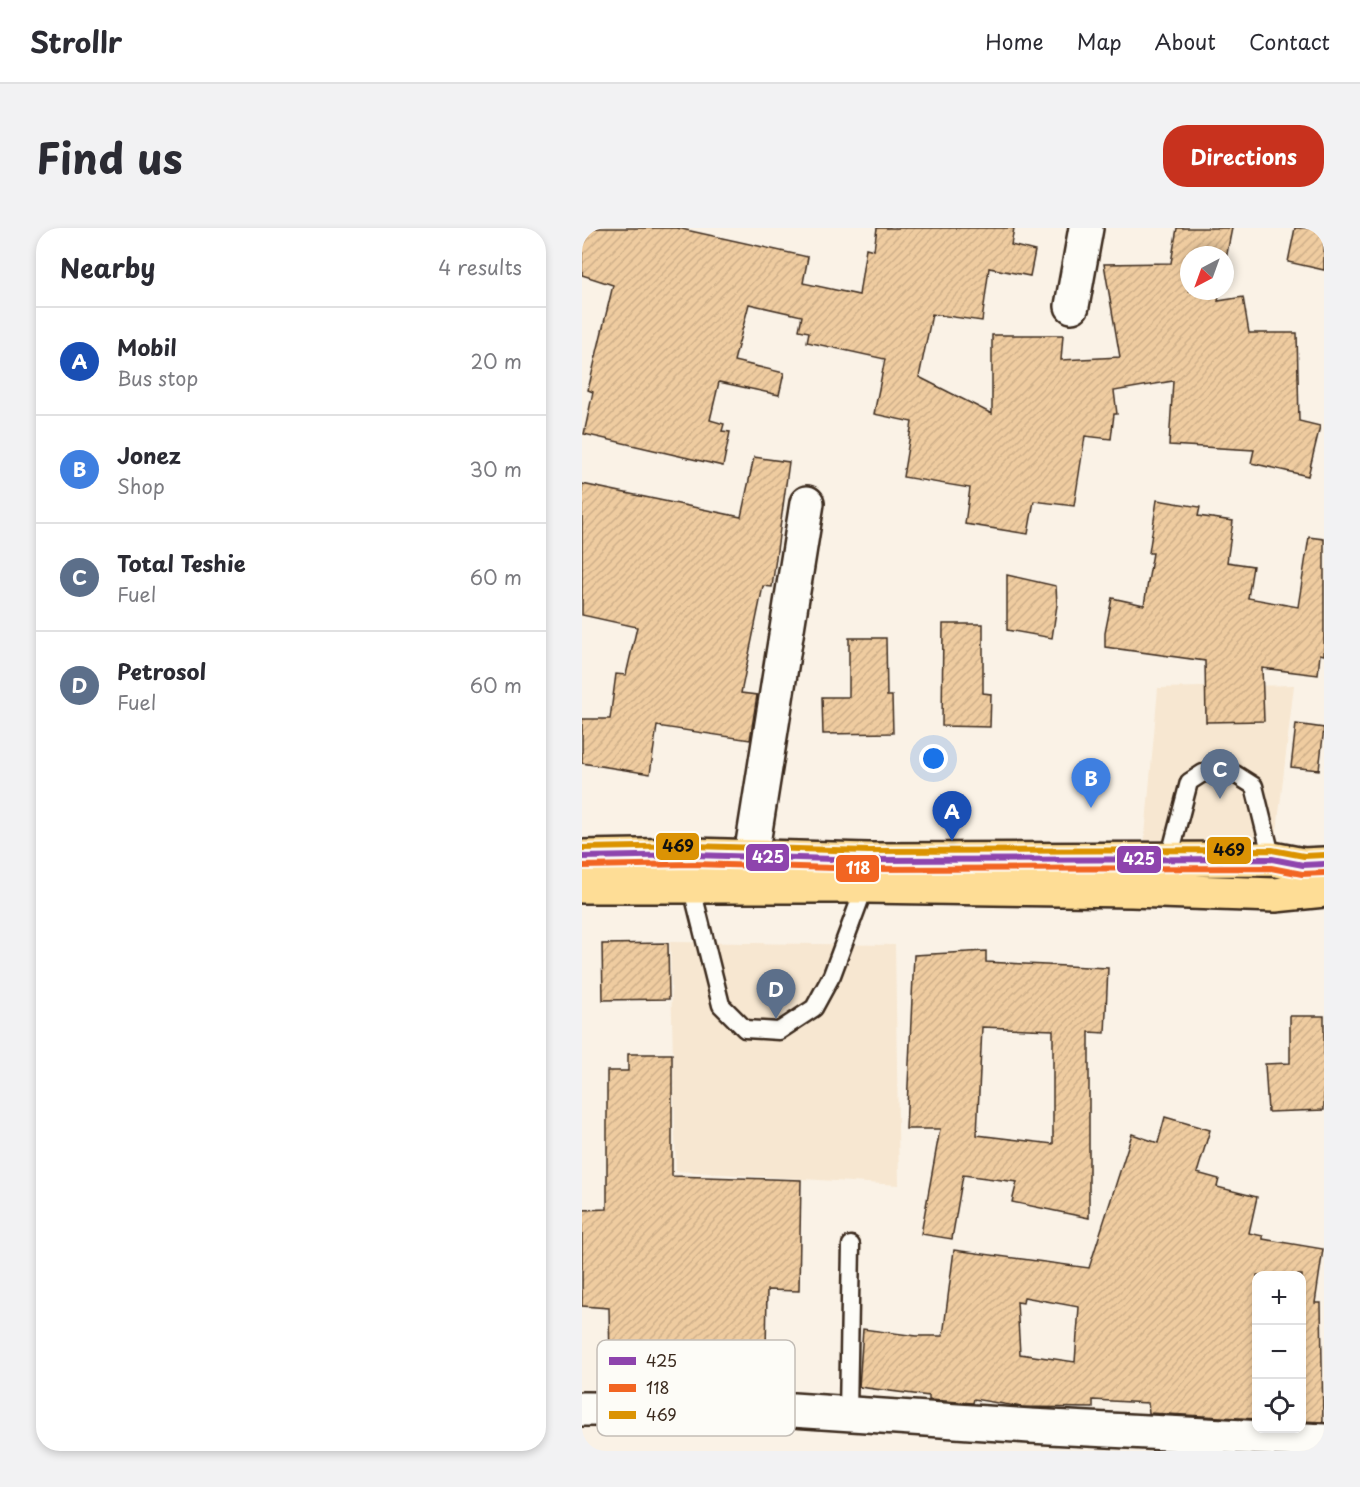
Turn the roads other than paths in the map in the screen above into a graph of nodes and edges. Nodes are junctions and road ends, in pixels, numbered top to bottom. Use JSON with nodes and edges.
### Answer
{"nodes":[{"id":1,"x":1086,"y":228,"type":"edge"},
{"id":2,"x":1072,"y":306,"type":"dead end"},
{"id":3,"x":807,"y":503,"type":"dead end"},
{"id":4,"x":751,"y":856,"type":"junction"},
{"id":5,"x":582,"y":857,"type":"edge"},
{"id":6,"x":1169,"y":859,"type":"junction"},
{"id":7,"x":1272,"y":860,"type":"junction"},
{"id":8,"x":1324,"y":864,"type":"edge"},
{"id":9,"x":691,"y":885,"type":"junction"},
{"id":10,"x":582,"y":886,"type":"edge"},
{"id":11,"x":865,"y":886,"type":"junction"},
{"id":12,"x":1324,"y":890,"type":"edge"},
{"id":13,"x":851,"y":1245,"type":"dead end"},
{"id":14,"x":582,"y":1409,"type":"edge"},
{"id":15,"x":597,"y":1409,"type":"edge"},
{"id":16,"x":795,"y":1410,"type":"edge"},
{"id":17,"x":848,"y":1414,"type":"junction"},
{"id":18,"x":1029,"y":1438,"type":"edge"},
{"id":19,"x":1324,"y":1441,"type":"edge"}],
"edges":[{"from":1,"to":2,"type":"street"},
{"from":3,"to":4,"type":"street"},
{"from":4,"to":5,"type":"main road"},
{"from":4,"to":6,"type":"main road"},
{"from":6,"to":7,"type":"main road"},
{"from":6,"to":7,"type":"lane"},
{"from":7,"to":8,"type":"main road"},
{"from":9,"to":10,"type":"main road"},
{"from":9,"to":11,"type":"main road"},
{"from":9,"to":11,"type":"lane"},
{"from":11,"to":12,"type":"main road"},
{"from":13,"to":17,"type":"lane"},
{"from":14,"to":15,"type":"street"},
{"from":16,"to":17,"type":"street"},
{"from":17,"to":18,"type":"street"},
{"from":18,"to":19,"type":"street"}]}
